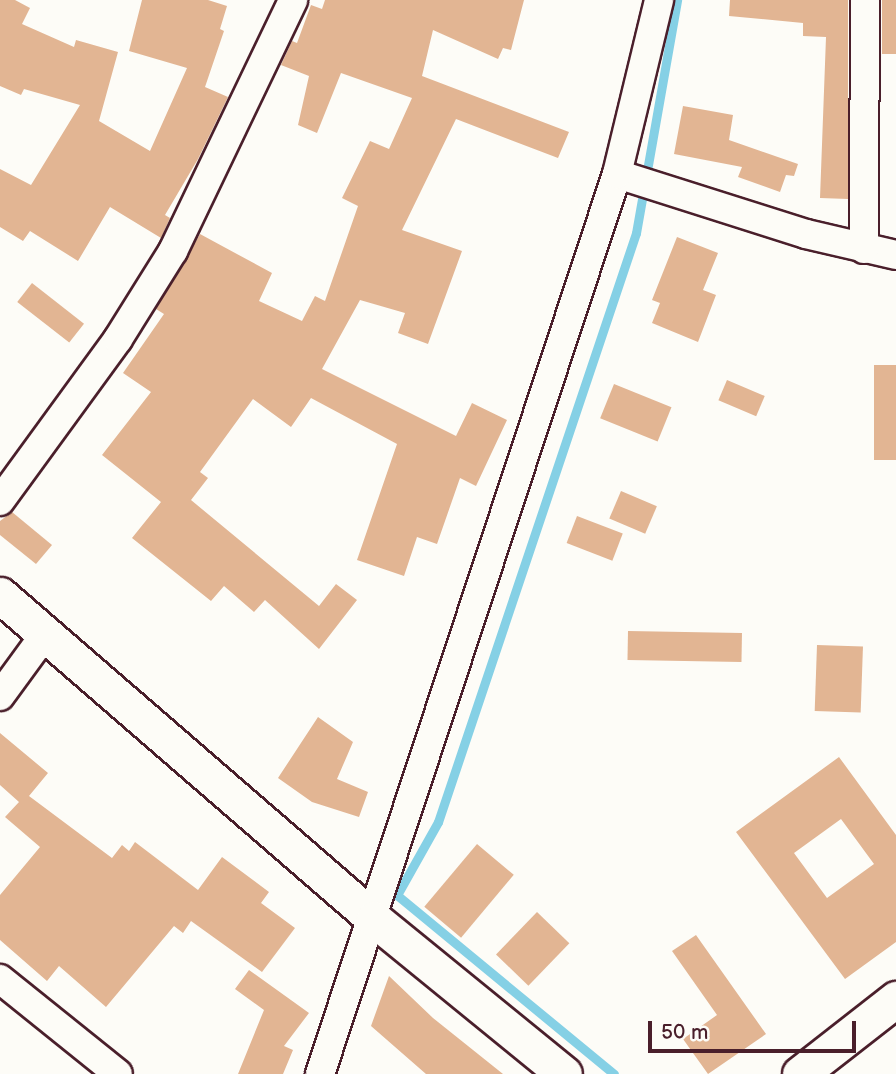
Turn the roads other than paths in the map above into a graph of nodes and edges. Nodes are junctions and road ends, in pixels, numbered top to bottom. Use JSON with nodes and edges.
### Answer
{"nodes":[{"id":1,"x":293,"y":0,"type":"edge"},
{"id":2,"x":659,"y":0,"type":"edge"},
{"id":3,"x":865,"y":0,"type":"edge"},
{"id":4,"x":639,"y":180,"type":"junction"},
{"id":5,"x":864,"y":249,"type":"junction"},
{"id":6,"x":896,"y":255,"type":"edge"},
{"id":7,"x":0,"y":501,"type":"edge"},
{"id":8,"x":0,"y":595,"type":"edge"},
{"id":9,"x":46,"y":633,"type":"junction"},
{"id":10,"x":0,"y":696,"type":"edge"},
{"id":11,"x":374,"y":919,"type":"junction"},
{"id":12,"x":0,"y":979,"type":"edge"},
{"id":13,"x":896,"y":999,"type":"edge"},
{"id":14,"x":118,"y":1074,"type":"edge"},
{"id":15,"x":320,"y":1074,"type":"edge"},
{"id":16,"x":564,"y":1074,"type":"edge"},
{"id":17,"x":800,"y":1074,"type":"edge"}],
"edges":[{"from":1,"to":7,"type":"street"},
{"from":2,"to":4,"type":"street"},
{"from":3,"to":5,"type":"street"},
{"from":4,"to":5,"type":"street"},
{"from":4,"to":11,"type":"street"},
{"from":5,"to":6,"type":"street"},
{"from":8,"to":9,"type":"street"},
{"from":9,"to":10,"type":"street"},
{"from":9,"to":11,"type":"street"},
{"from":11,"to":15,"type":"street"},
{"from":11,"to":16,"type":"street"},
{"from":12,"to":14,"type":"street"},
{"from":13,"to":17,"type":"street"}]}
